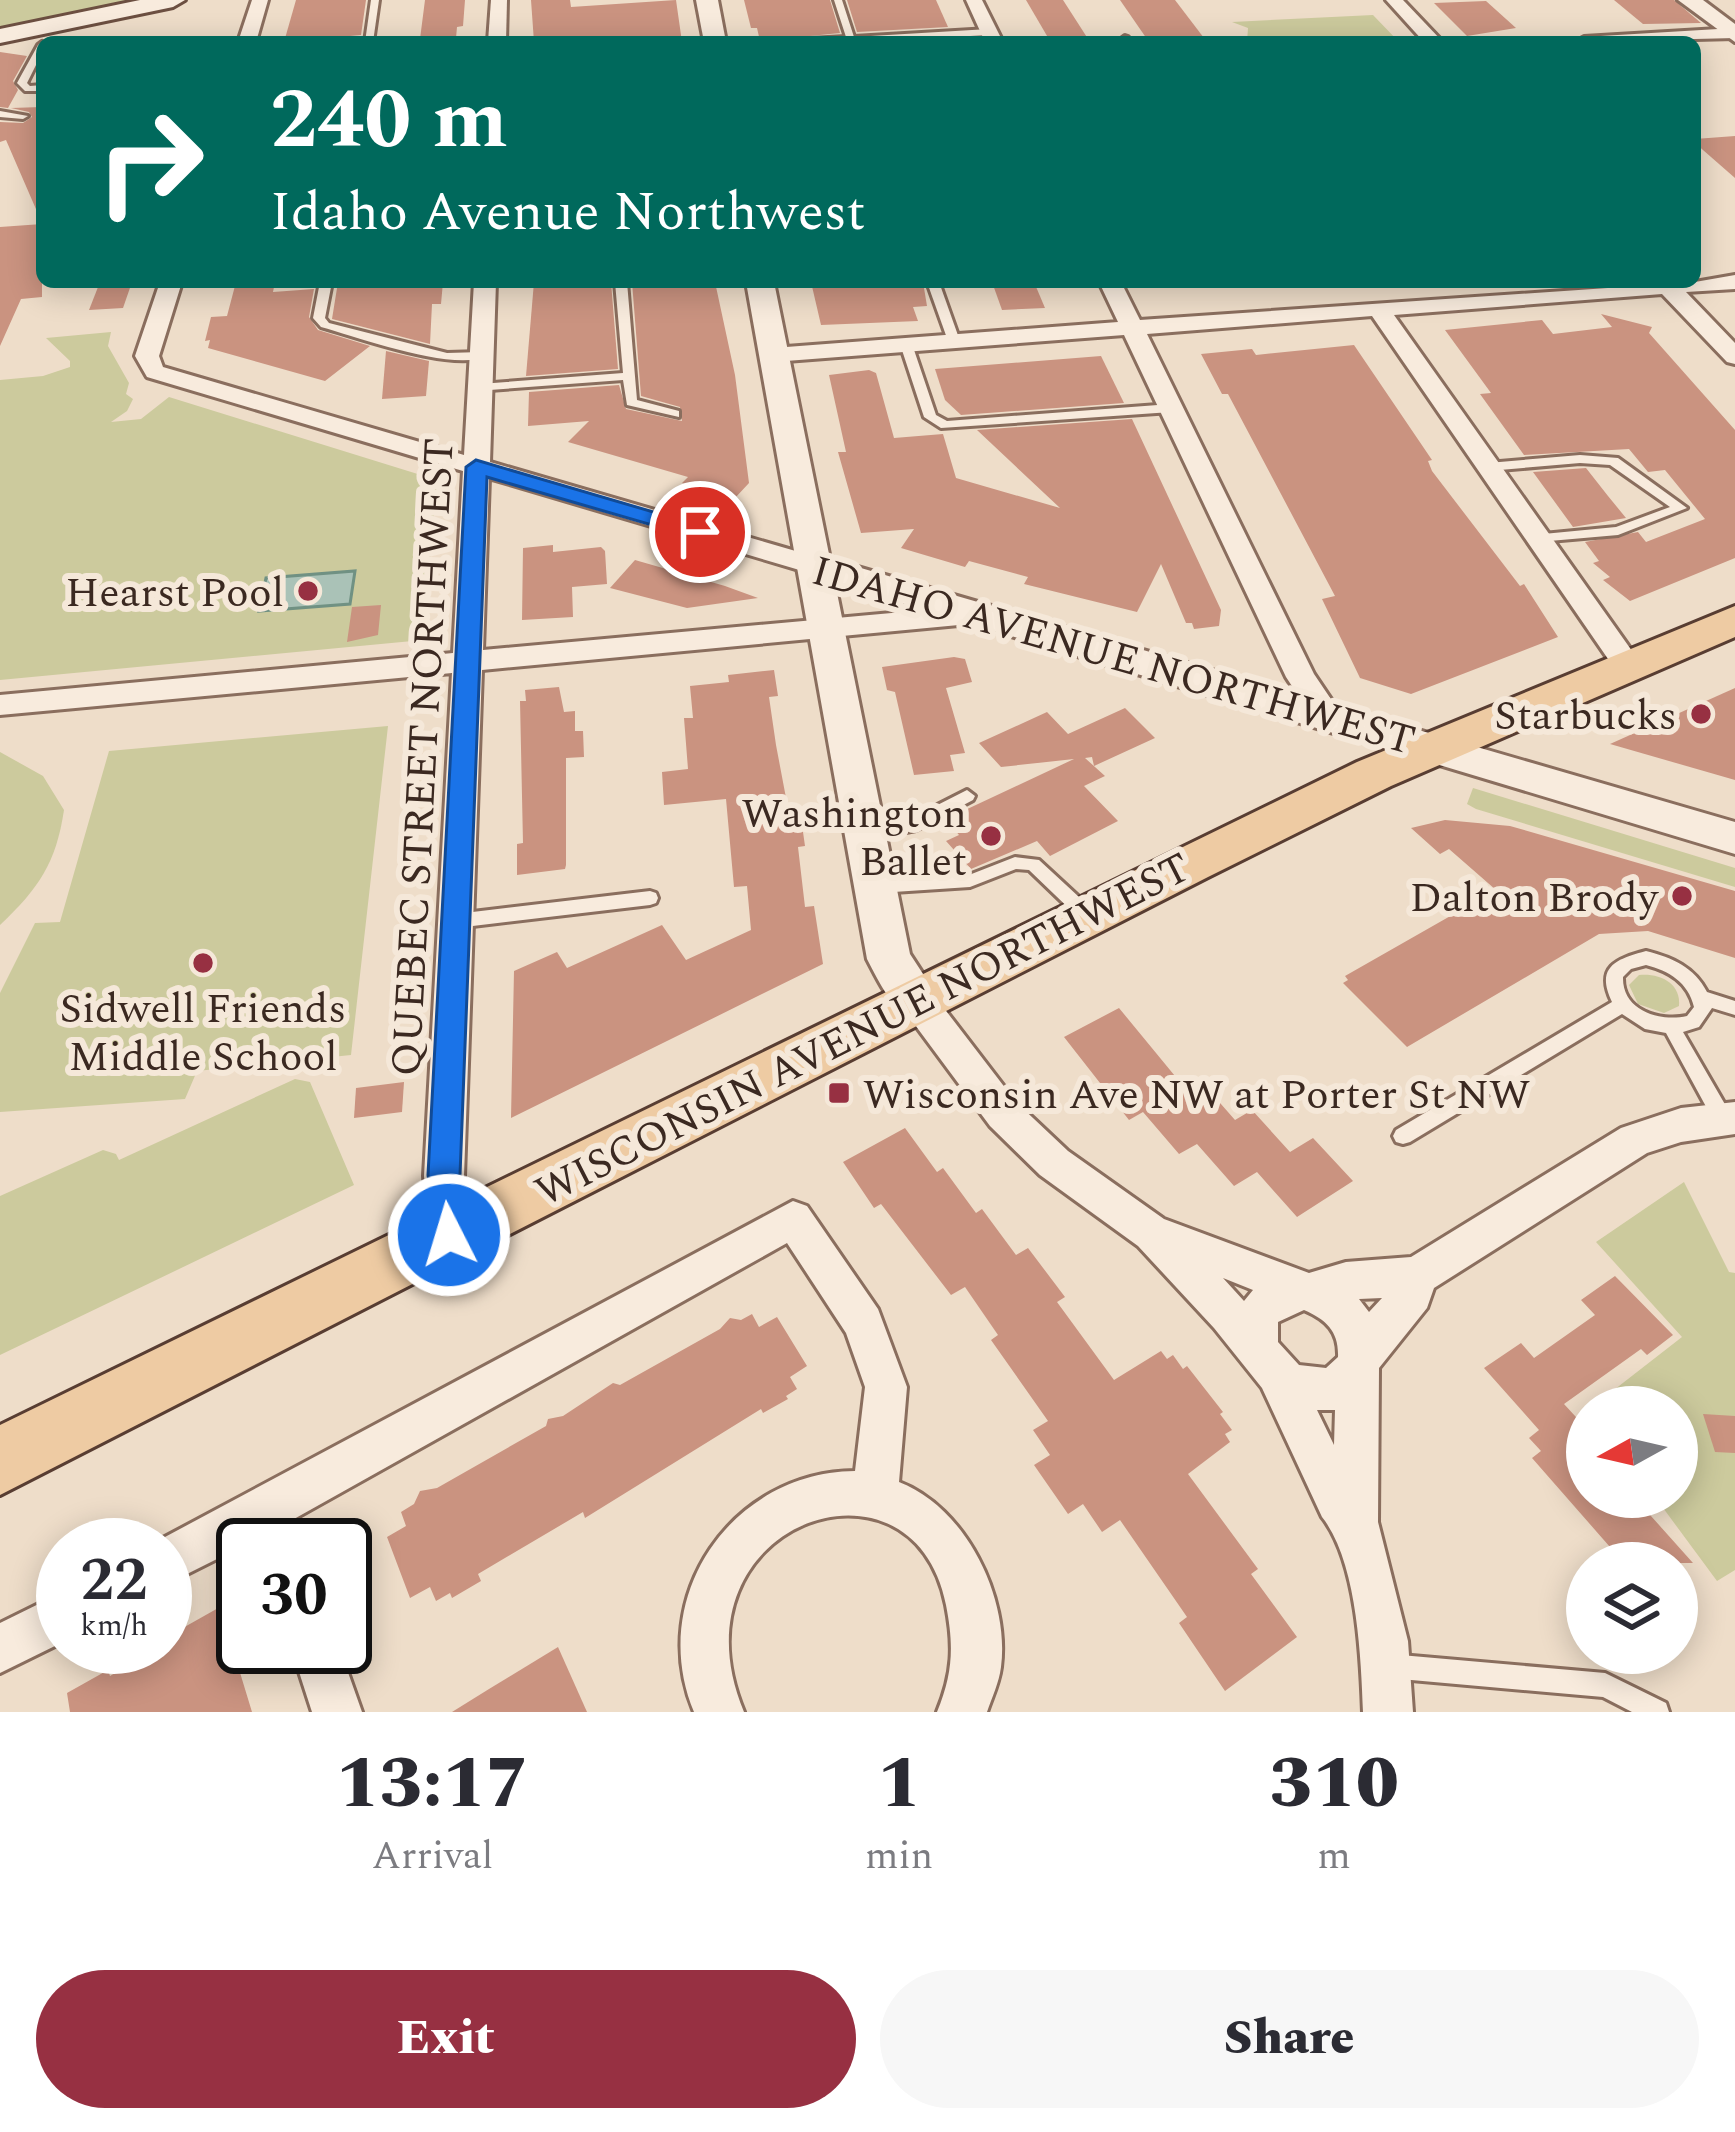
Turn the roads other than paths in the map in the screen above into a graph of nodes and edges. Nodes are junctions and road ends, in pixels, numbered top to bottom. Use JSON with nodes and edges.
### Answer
{"nodes":[{"id":1,"x":173,"y":0,"type":"edge"},
{"id":2,"x":260,"y":0,"type":"edge"},
{"id":3,"x":375,"y":0,"type":"edge"},
{"id":4,"x":499,"y":0,"type":"edge"},
{"id":5,"x":707,"y":0,"type":"edge"},
{"id":6,"x":838,"y":0,"type":"edge"},
{"id":7,"x":974,"y":0,"type":"edge"},
{"id":8,"x":1394,"y":0,"type":"edge"},
{"id":9,"x":1689,"y":0,"type":"edge"},
{"id":10,"x":1734,"y":34,"type":"edge"},
{"id":11,"x":0,"y":36,"type":"edge"},
{"id":12,"x":52,"y":36,"type":"edge"},
{"id":13,"x":249,"y":36,"type":"edge"},
{"id":14,"x":370,"y":36,"type":"edge"},
{"id":15,"x":497,"y":36,"type":"edge"},
{"id":16,"x":714,"y":36,"type":"edge"},
{"id":17,"x":850,"y":36,"type":"edge"},
{"id":18,"x":991,"y":36,"type":"edge"},
{"id":19,"x":1428,"y":36,"type":"edge"},
{"id":20,"x":1697,"y":36,"type":"edge"},
{"id":21,"x":36,"y":38,"type":"edge"},
{"id":22,"x":36,"y":69,"type":"edge"},
{"id":23,"x":36,"y":87,"type":"edge"},
{"id":24,"x":0,"y":114,"type":"edge"},
{"id":25,"x":23,"y":116,"type":"dead end"},
{"id":26,"x":1735,"y":282,"type":"edge"},
{"id":27,"x":1701,"y":283,"type":"edge"},
{"id":28,"x":169,"y":288,"type":"edge"},
{"id":29,"x":325,"y":288,"type":"edge"},
{"id":30,"x":485,"y":288,"type":"edge"},
{"id":31,"x":622,"y":288,"type":"edge"},
{"id":32,"x":761,"y":288,"type":"edge"},
{"id":33,"x":935,"y":288,"type":"edge"},
{"id":34,"x":1113,"y":288,"type":"edge"},
{"id":35,"x":1619,"y":288,"type":"edge"},
{"id":36,"x":1669,"y":288,"type":"edge"},
{"id":37,"x":1378,"y":309,"type":"junction"},
{"id":38,"x":1132,"y":327,"type":"junction"},
{"id":39,"x":954,"y":340,"type":"junction"},
{"id":40,"x":906,"y":344,"type":"junction"},
{"id":41,"x":773,"y":355,"type":"junction"},
{"id":42,"x":1735,"y":358,"type":"edge"},
{"id":43,"x":481,"y":372,"type":"junction"},
{"id":44,"x":629,"y":376,"type":"junction"},
{"id":45,"x":1171,"y":408,"type":"junction"},
{"id":46,"x":675,"y":414,"type":"dead end"},
{"id":47,"x":476,"y":467,"type":"junction"},
{"id":48,"x":1488,"y":467,"type":"junction"},
{"id":49,"x":1538,"y":538,"type":"junction"},
{"id":50,"x":813,"y":565,"type":"junction"},
{"id":51,"x":980,"y":614,"type":"junction"},
{"id":52,"x":1735,"y":620,"type":"edge"},
{"id":53,"x":825,"y":629,"type":"junction"},
{"id":54,"x":468,"y":663,"type":"junction"},
{"id":55,"x":1627,"y":665,"type":"junction"},
{"id":56,"x":1301,"y":677,"type":"junction"},
{"id":57,"x":1268,"y":699,"type":"junction"},
{"id":58,"x":0,"y":705,"type":"edge"},
{"id":59,"x":1330,"y":719,"type":"junction"},
{"id":60,"x":1434,"y":748,"type":"junction"},
{"id":61,"x":967,"y":796,"type":"dead end"},
{"id":62,"x":865,"y":835,"type":"junction"},
{"id":63,"x":1735,"y":838,"type":"edge"},
{"id":64,"x":875,"y":888,"type":"junction"},
{"id":65,"x":650,"y":898,"type":"dead end"},
{"id":66,"x":1086,"y":915,"type":"junction"},
{"id":67,"x":456,"y":921,"type":"junction"},
{"id":68,"x":1702,"y":998,"type":"junction"},
{"id":69,"x":917,"y":1000,"type":"junction"},
{"id":70,"x":1622,"y":1005,"type":"junction"},
{"id":71,"x":1735,"y":1008,"type":"edge"},
{"id":72,"x":1672,"y":1028,"type":"junction"},
{"id":73,"x":1729,"y":1119,"type":"edge"},
{"id":74,"x":1403,"y":1136,"type":"dead end"},
{"id":75,"x":1152,"y":1233,"type":"junction"},
{"id":76,"x":449,"y":1235,"type":"junction"},
{"id":77,"x":1418,"y":1276,"type":"junction"},
{"id":78,"x":1307,"y":1291,"type":"junction"},
{"id":79,"x":1360,"y":1360,"type":"junction"},
{"id":80,"x":1269,"y":1366,"type":"junction"},
{"id":81,"x":0,"y":1461,"type":"edge"},
{"id":82,"x":875,"y":1494,"type":"junction"},
{"id":83,"x":289,"y":1518,"type":"edge"},
{"id":84,"x":1355,"y":1522,"type":"junction"},
{"id":85,"x":36,"y":1630,"type":"edge"},
{"id":86,"x":0,"y":1649,"type":"edge"},
{"id":87,"x":324,"y":1674,"type":"edge"},
{"id":88,"x":1387,"y":1689,"type":"edge"},
{"id":89,"x":337,"y":1712,"type":"edge"},
{"id":90,"x":719,"y":1712,"type":"edge"},
{"id":91,"x":962,"y":1712,"type":"edge"},
{"id":92,"x":1657,"y":1712,"type":"edge"}],
"edges":[{"from":1,"to":12,"type":"main road"},
{"from":2,"to":13,"type":"street"},
{"from":3,"to":14,"type":"lane"},
{"from":4,"to":15,"type":"street"},
{"from":5,"to":16,"type":"street"},
{"from":6,"to":17,"type":"lane"},
{"from":7,"to":18,"type":"street"},
{"from":8,"to":19,"type":"street"},
{"from":9,"to":10,"type":"street"},
{"from":10,"to":20,"type":"street"},
{"from":11,"to":21,"type":"main road"},
{"from":22,"to":23,"type":"lane"},
{"from":24,"to":25,"type":"lane"},
{"from":26,"to":27,"type":"street"},
{"from":28,"to":47,"type":"street","name":"IDAHO AVENUE NORTHWEST"},
{"from":29,"to":43,"type":"lane"},
{"from":30,"to":43,"type":"street","name":"QUEBEC STREET NORTHWEST"},
{"from":31,"to":44,"type":"lane"},
{"from":32,"to":41,"type":"street"},
{"from":33,"to":39,"type":"lane"},
{"from":34,"to":38,"type":"street"},
{"from":35,"to":37,"type":"street"},
{"from":36,"to":42,"type":"street"},
{"from":37,"to":38,"type":"street"},
{"from":37,"to":48,"type":"street"},
{"from":38,"to":39,"type":"street"},
{"from":38,"to":45,"type":"street"},
{"from":39,"to":40,"type":"street"},
{"from":40,"to":41,"type":"street"},
{"from":40,"to":45,"type":"lane"},
{"from":41,"to":50,"type":"street"},
{"from":43,"to":44,"type":"lane"},
{"from":43,"to":47,"type":"street","name":"QUEBEC STREET NORTHWEST"},
{"from":44,"to":46,"type":"lane"},
{"from":45,"to":56,"type":"street"},
{"from":47,"to":50,"type":"street","name":"IDAHO AVENUE NORTHWEST"},
{"from":47,"to":54,"type":"street","name":"QUEBEC STREET NORTHWEST"},
{"from":48,"to":49,"type":"street"},
{"from":48,"to":49,"type":"lane"},
{"from":49,"to":55,"type":"street"},
{"from":50,"to":51,"type":"street","name":"IDAHO AVENUE NORTHWEST"},
{"from":50,"to":53,"type":"street"},
{"from":51,"to":53,"type":"street"},
{"from":51,"to":57,"type":"street","name":"IDAHO AVENUE NORTHWEST"},
{"from":52,"to":55,"type":"main road","name":"WISCONSIN AVENUE NORTHWEST"},
{"from":53,"to":54,"type":"street"},
{"from":53,"to":62,"type":"street"},
{"from":54,"to":58,"type":"street"},
{"from":54,"to":67,"type":"street","name":"QUEBEC STREET NORTHWEST"},
{"from":55,"to":60,"type":"main road","name":"WISCONSIN AVENUE NORTHWEST"},
{"from":56,"to":57,"type":"street"},
{"from":56,"to":59,"type":"street"},
{"from":57,"to":59,"type":"street","name":"IDAHO AVENUE NORTHWEST"},
{"from":59,"to":60,"type":"street","name":"IDAHO AVENUE NORTHWEST"},
{"from":60,"to":63,"type":"street","name":"IDAHO AVENUE NORTHWEST"},
{"from":60,"to":66,"type":"main road","name":"WISCONSIN AVENUE NORTHWEST"},
{"from":61,"to":62,"type":"lane"},
{"from":62,"to":64,"type":"street"},
{"from":64,"to":66,"type":"lane"},
{"from":64,"to":69,"type":"street"},
{"from":65,"to":67,"type":"lane"},
{"from":66,"to":69,"type":"main road","name":"WISCONSIN AVENUE NORTHWEST"},
{"from":67,"to":76,"type":"street","name":"QUEBEC STREET NORTHWEST"},
{"from":68,"to":70,"type":"lane"},
{"from":68,"to":71,"type":"lane"},
{"from":68,"to":72,"type":"lane"},
{"from":69,"to":75,"type":"street"},
{"from":69,"to":76,"type":"main road","name":"WISCONSIN AVENUE NORTHWEST"},
{"from":70,"to":72,"type":"lane"},
{"from":70,"to":74,"type":"lane"},
{"from":72,"to":73,"type":"lane"},
{"from":73,"to":77,"type":"street"},
{"from":75,"to":78,"type":"street"},
{"from":75,"to":80,"type":"street"},
{"from":76,"to":81,"type":"main road","name":"WISCONSIN AVENUE NORTHWEST"},
{"from":77,"to":78,"type":"street"},
{"from":77,"to":79,"type":"street"},
{"from":78,"to":79,"type":"street"},
{"from":78,"to":80,"type":"street"},
{"from":79,"to":80,"type":"street"},
{"from":79,"to":84,"type":"street"},
{"from":80,"to":84,"type":"street"},
{"from":82,"to":83,"type":"street"},
{"from":82,"to":90,"type":"street"},
{"from":82,"to":91,"type":"street"},
{"from":84,"to":88,"type":"street"},
{"from":85,"to":86,"type":"street"},
{"from":87,"to":89,"type":"street"},
{"from":88,"to":92,"type":"lane"}]}
